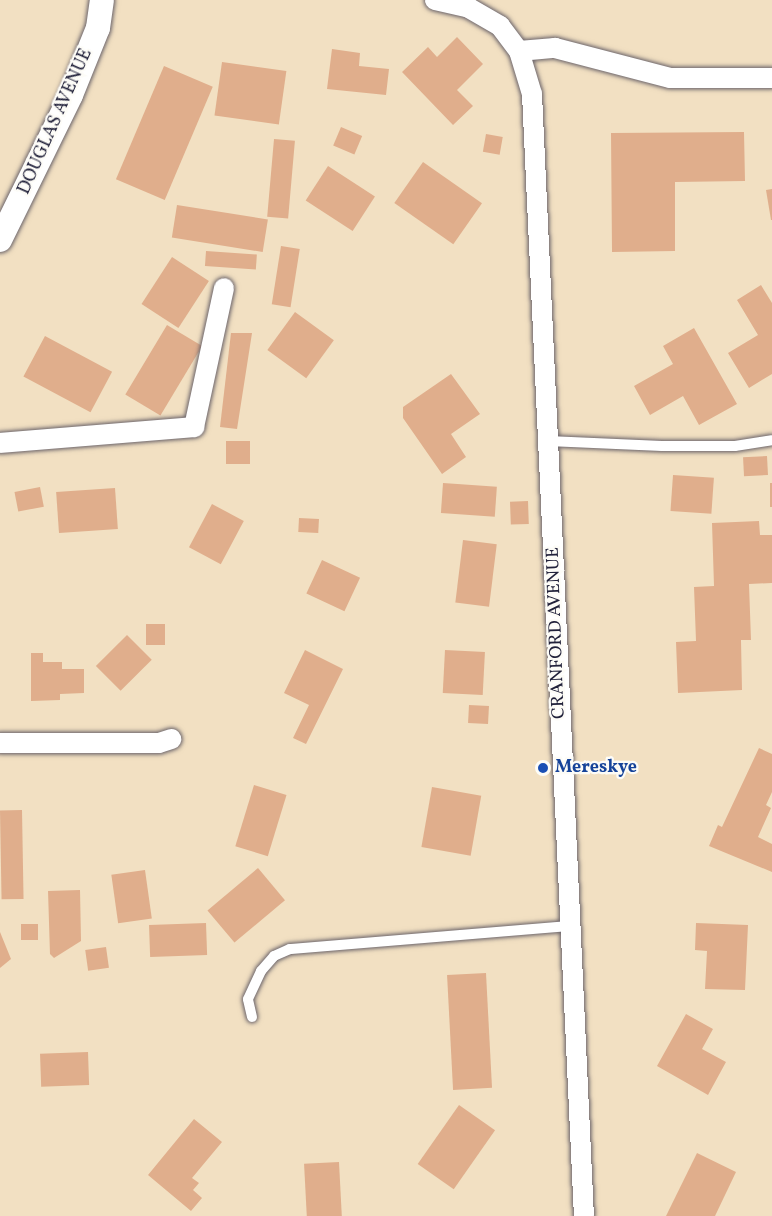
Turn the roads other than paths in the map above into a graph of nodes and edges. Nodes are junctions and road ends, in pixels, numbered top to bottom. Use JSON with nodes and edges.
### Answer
{"nodes":[{"id":1,"x":102,"y":0,"type":"edge"},
{"id":2,"x":435,"y":0,"type":"edge"},
{"id":3,"x":519,"y":51,"type":"junction"},
{"id":4,"x":772,"y":78,"type":"edge"},
{"id":5,"x":0,"y":240,"type":"edge"},
{"id":6,"x":224,"y":288,"type":"dead end"},
{"id":7,"x":772,"y":440,"type":"edge"},
{"id":8,"x":548,"y":441,"type":"junction"},
{"id":9,"x":0,"y":443,"type":"edge"},
{"id":10,"x":171,"y":739,"type":"dead end"},
{"id":11,"x":0,"y":743,"type":"edge"},
{"id":12,"x":570,"y":926,"type":"junction"},
{"id":13,"x":252,"y":1017,"type":"dead end"},
{"id":14,"x":584,"y":1216,"type":"edge"}],
"edges":[{"from":1,"to":5,"type":"street","name":"DOUGLAS AVENUE"},
{"from":2,"to":3,"type":"street","name":"CRANFORD AVENUE"},
{"from":3,"to":4,"type":"street"},
{"from":3,"to":8,"type":"street","name":"CRANFORD AVENUE"},
{"from":6,"to":9,"type":"street"},
{"from":7,"to":8,"type":"lane"},
{"from":8,"to":12,"type":"street","name":"CRANFORD AVENUE"},
{"from":10,"to":11,"type":"street"},
{"from":12,"to":13,"type":"lane"},
{"from":12,"to":14,"type":"street","name":"CRANFORD AVENUE"}]}
